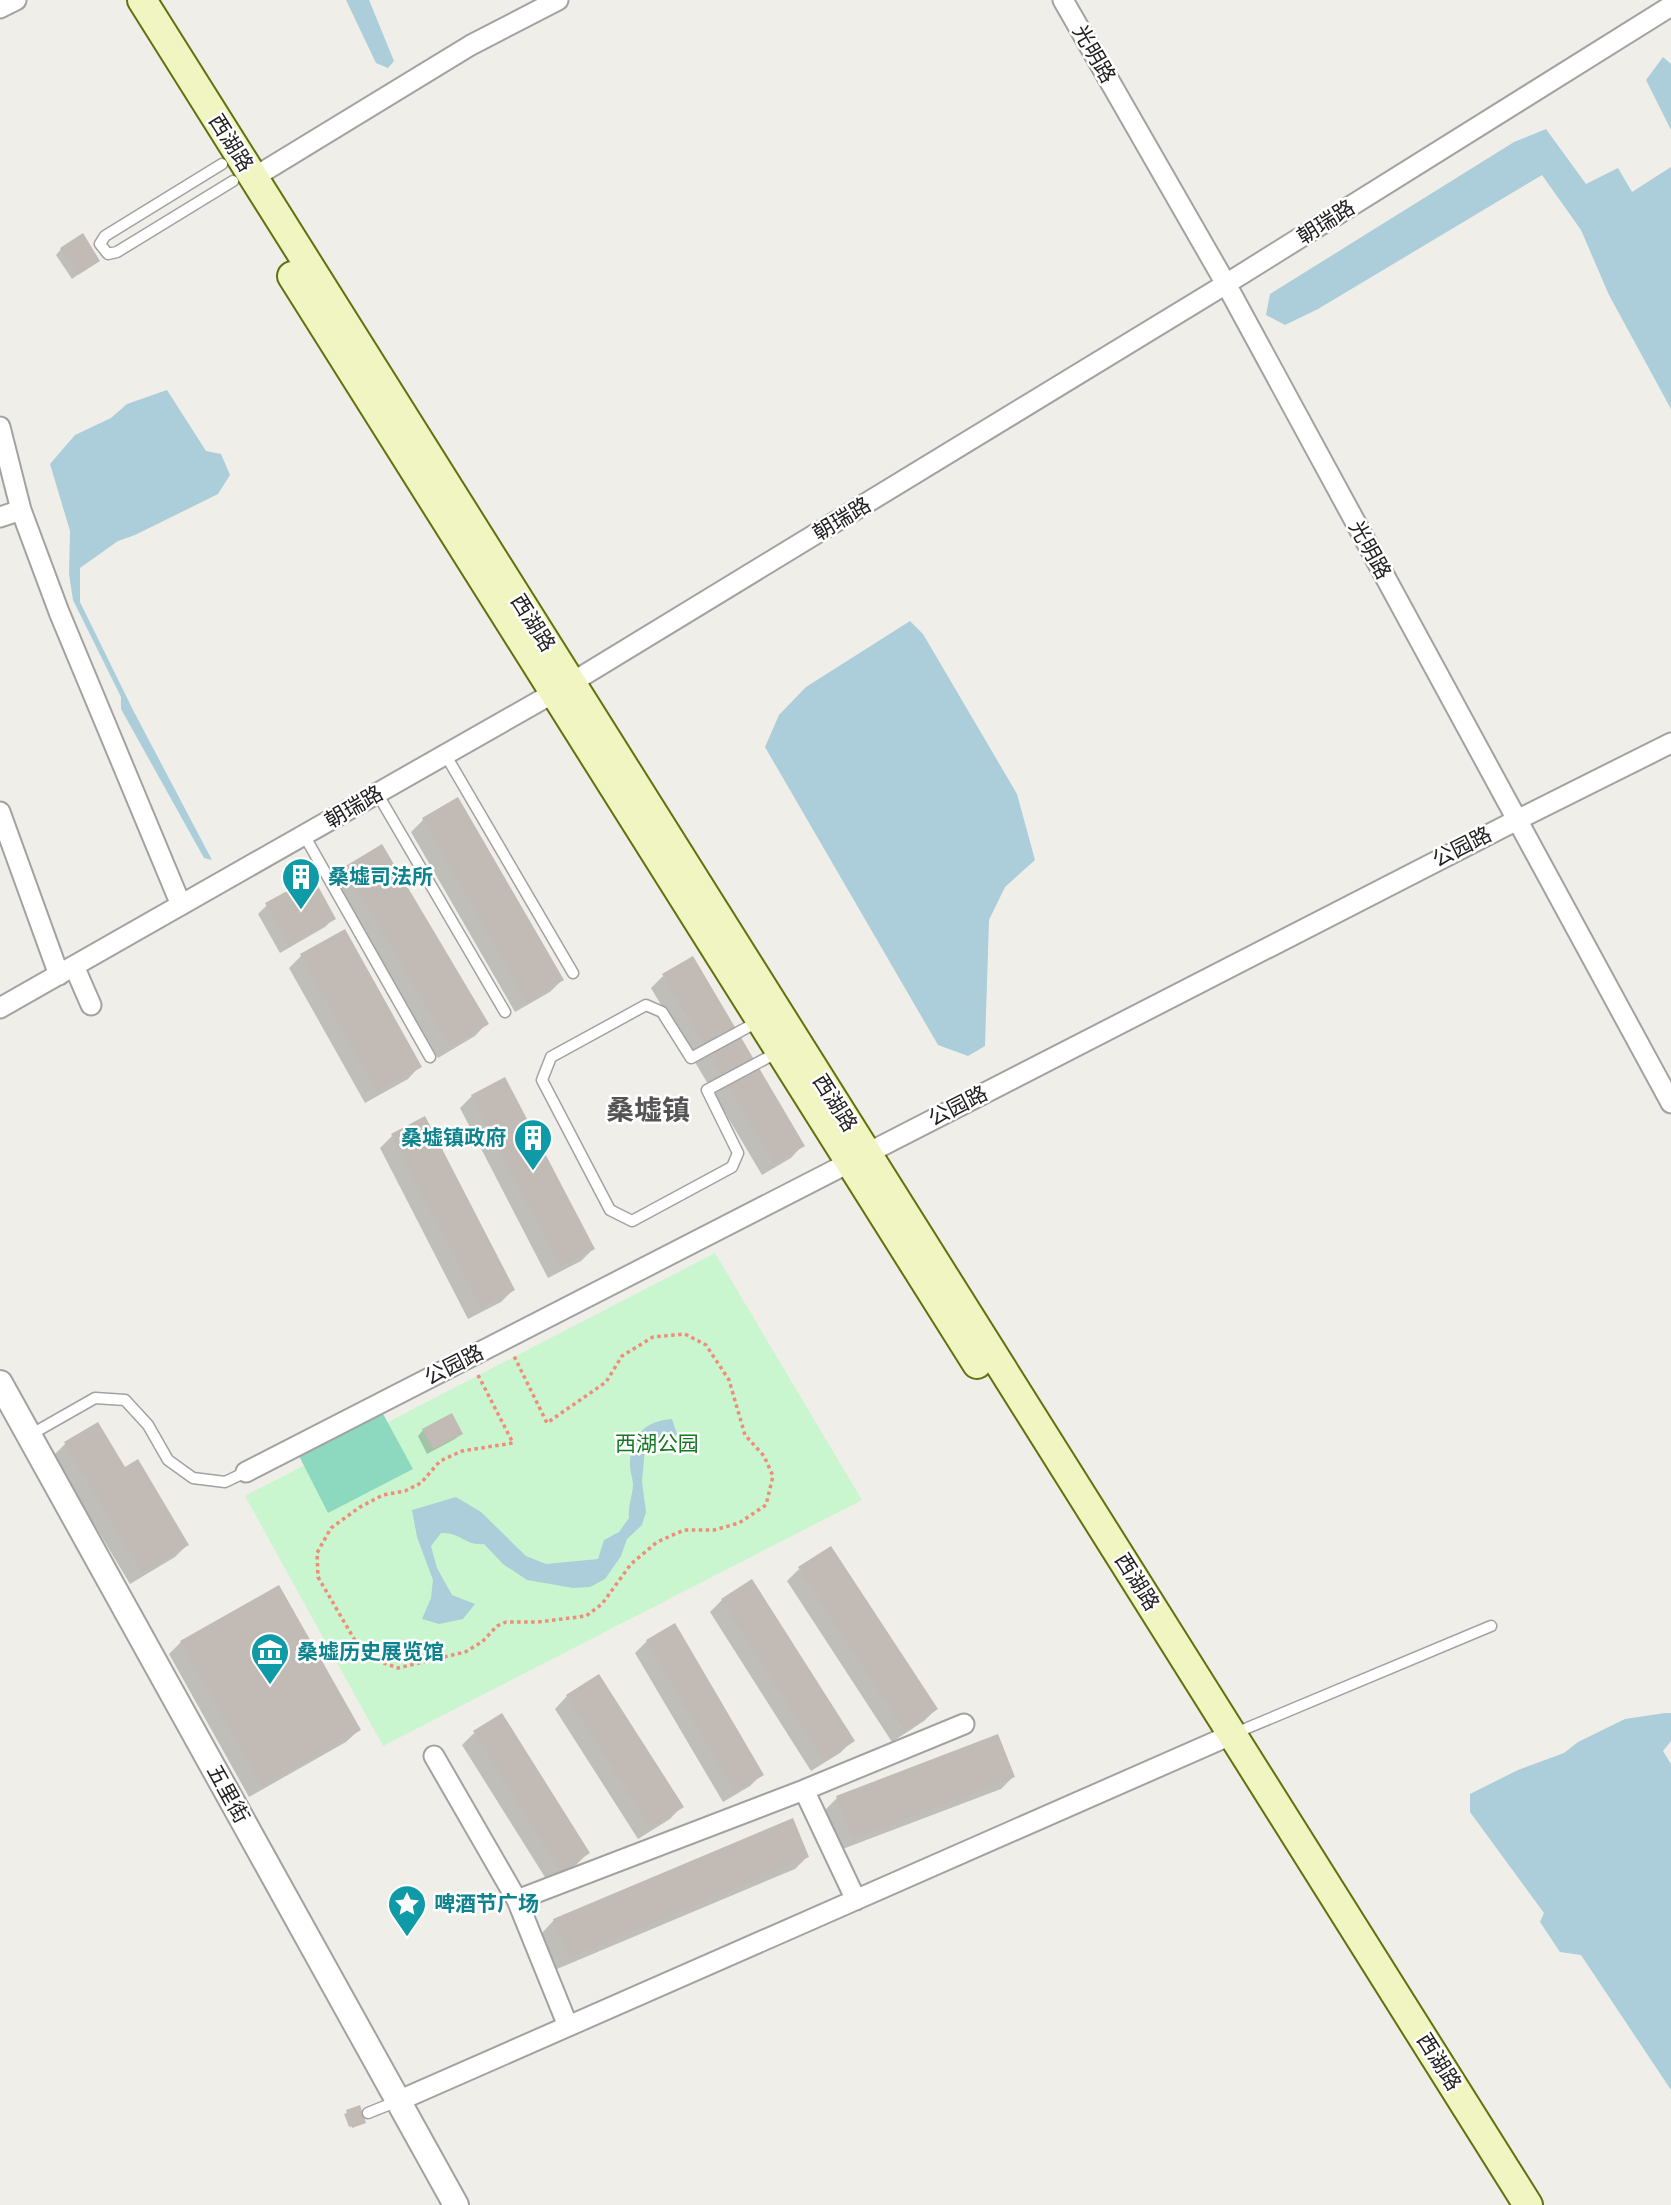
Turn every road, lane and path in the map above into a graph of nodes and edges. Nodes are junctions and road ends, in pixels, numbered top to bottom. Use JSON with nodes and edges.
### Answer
{"nodes":[{"id":1,"x":16,"y":0,"type":"edge"},
{"id":2,"x":121,"y":0,"type":"edge"},
{"id":3,"x":142,"y":0,"type":"edge"},
{"id":4,"x":558,"y":0,"type":"edge"},
{"id":5,"x":1063,"y":0,"type":"edge"},
{"id":6,"x":1671,"y":6,"type":"edge"},
{"id":7,"x":0,"y":8,"type":"edge"},
{"id":8,"x":236,"y":174,"type":"junction"},
{"id":9,"x":1226,"y":284,"type":"junction"},
{"id":10,"x":0,"y":427,"type":"edge"},
{"id":11,"x":21,"y":510,"type":"junction"},
{"id":12,"x":0,"y":517,"type":"edge"},
{"id":13,"x":562,"y":688,"type":"junction"},
{"id":14,"x":1671,"y":743,"type":"edge"},
{"id":15,"x":445,"y":754,"type":"junction"},
{"id":16,"x":377,"y":793,"type":"junction"},
{"id":17,"x":0,"y":812,"type":"edge"},
{"id":18,"x":1517,"y":820,"type":"junction"},
{"id":19,"x":304,"y":835,"type":"junction"},
{"id":20,"x":181,"y":905,"type":"junction"},
{"id":21,"x":66,"y":970,"type":"junction"},
{"id":22,"x":573,"y":973,"type":"dead end"},
{"id":23,"x":91,"y":1005,"type":"dead end"},
{"id":24,"x":0,"y":1008,"type":"edge"},
{"id":25,"x":505,"y":1012,"type":"dead end"},
{"id":26,"x":760,"y":1021,"type":"junction"},
{"id":27,"x":779,"y":1052,"type":"junction"},
{"id":28,"x":430,"y":1056,"type":"dead end"},
{"id":29,"x":1671,"y":1103,"type":"edge"},
{"id":30,"x":858,"y":1158,"type":"junction"},
{"id":31,"x":505,"y":1339,"type":"junction"},
{"id":32,"x":469,"y":1357,"type":"junction"},
{"id":33,"x":0,"y":1383,"type":"edge"},
{"id":34,"x":29,"y":1436,"type":"junction"},
{"id":35,"x":246,"y":1472,"type":"joint"},
{"id":36,"x":1491,"y":1626,"type":"dead end"},
{"id":37,"x":964,"y":1724,"type":"dead end"},
{"id":38,"x":1224,"y":1738,"type":"junction"},
{"id":39,"x":434,"y":1756,"type":"dead end"},
{"id":40,"x":804,"y":1790,"type":"junction"},
{"id":41,"x":517,"y":1900,"type":"junction"},
{"id":42,"x":856,"y":1900,"type":"junction"},
{"id":43,"x":568,"y":2026,"type":"junction"},
{"id":44,"x":398,"y":2101,"type":"junction"},
{"id":45,"x":368,"y":2113,"type":"dead end"},
{"id":46,"x":456,"y":2205,"type":"edge"},
{"id":47,"x":1506,"y":2205,"type":"edge"},
{"id":48,"x":1528,"y":2205,"type":"edge"}],
"edges":[{"from":1,"to":7,"type":"street"},
{"from":2,"to":8,"type":"main road","name":"西湖路"},
{"from":3,"to":8,"type":"main road","name":"西湖路"},
{"from":4,"to":8,"type":"street"},
{"from":5,"to":9,"type":"street","name":"光明路"},
{"from":6,"to":9,"type":"street","name":"朝瑞路"},
{"from":8,"to":8,"type":"lane"},
{"from":8,"to":13,"type":"main road","name":"西湖路"},
{"from":9,"to":13,"type":"street","name":"朝瑞路"},
{"from":9,"to":18,"type":"street","name":"光明路"},
{"from":10,"to":11,"type":"street"},
{"from":11,"to":12,"type":"street"},
{"from":11,"to":20,"type":"street"},
{"from":13,"to":15,"type":"street","name":"朝瑞路"},
{"from":13,"to":26,"type":"main road","name":"西湖路"},
{"from":13,"to":30,"type":"main road","name":"西湖路"},
{"from":14,"to":18,"type":"street","name":"公园路"},
{"from":15,"to":16,"type":"street","name":"朝瑞路"},
{"from":15,"to":22,"type":"lane"},
{"from":16,"to":19,"type":"street","name":"朝瑞路"},
{"from":16,"to":25,"type":"lane"},
{"from":17,"to":21,"type":"street"},
{"from":18,"to":29,"type":"street","name":"光明路"},
{"from":18,"to":30,"type":"street","name":"公园路"},
{"from":19,"to":20,"type":"street","name":"朝瑞路"},
{"from":19,"to":28,"type":"lane"},
{"from":20,"to":21,"type":"street","name":"朝瑞路"},
{"from":21,"to":23,"type":"street"},
{"from":21,"to":24,"type":"street","name":"朝瑞路"},
{"from":26,"to":27,"type":"main road","name":"西湖路"},
{"from":26,"to":27,"type":"lane"},
{"from":27,"to":30,"type":"main road","name":"西湖路"},
{"from":30,"to":31,"type":"street","name":"公园路"},
{"from":30,"to":38,"type":"main road","name":"西湖路"},
{"from":31,"to":32,"type":"street","name":"公园路"},
{"from":31,"to":32,"type":"path"},
{"from":32,"to":35,"type":"street","name":"公园路"},
{"from":33,"to":34,"type":"street","name":"五里街"},
{"from":34,"to":35,"type":"lane"},
{"from":34,"to":44,"type":"street","name":"五里街"},
{"from":36,"to":38,"type":"lane"},
{"from":37,"to":40,"type":"street"},
{"from":38,"to":42,"type":"street"},
{"from":38,"to":47,"type":"main road","name":"西湖路"},
{"from":38,"to":48,"type":"main road","name":"西湖路"},
{"from":39,"to":41,"type":"street"},
{"from":40,"to":41,"type":"street"},
{"from":40,"to":42,"type":"street"},
{"from":41,"to":43,"type":"street"},
{"from":42,"to":43,"type":"street"},
{"from":43,"to":44,"type":"street"},
{"from":44,"to":45,"type":"lane"},
{"from":44,"to":46,"type":"street","name":"五里街"}]}
